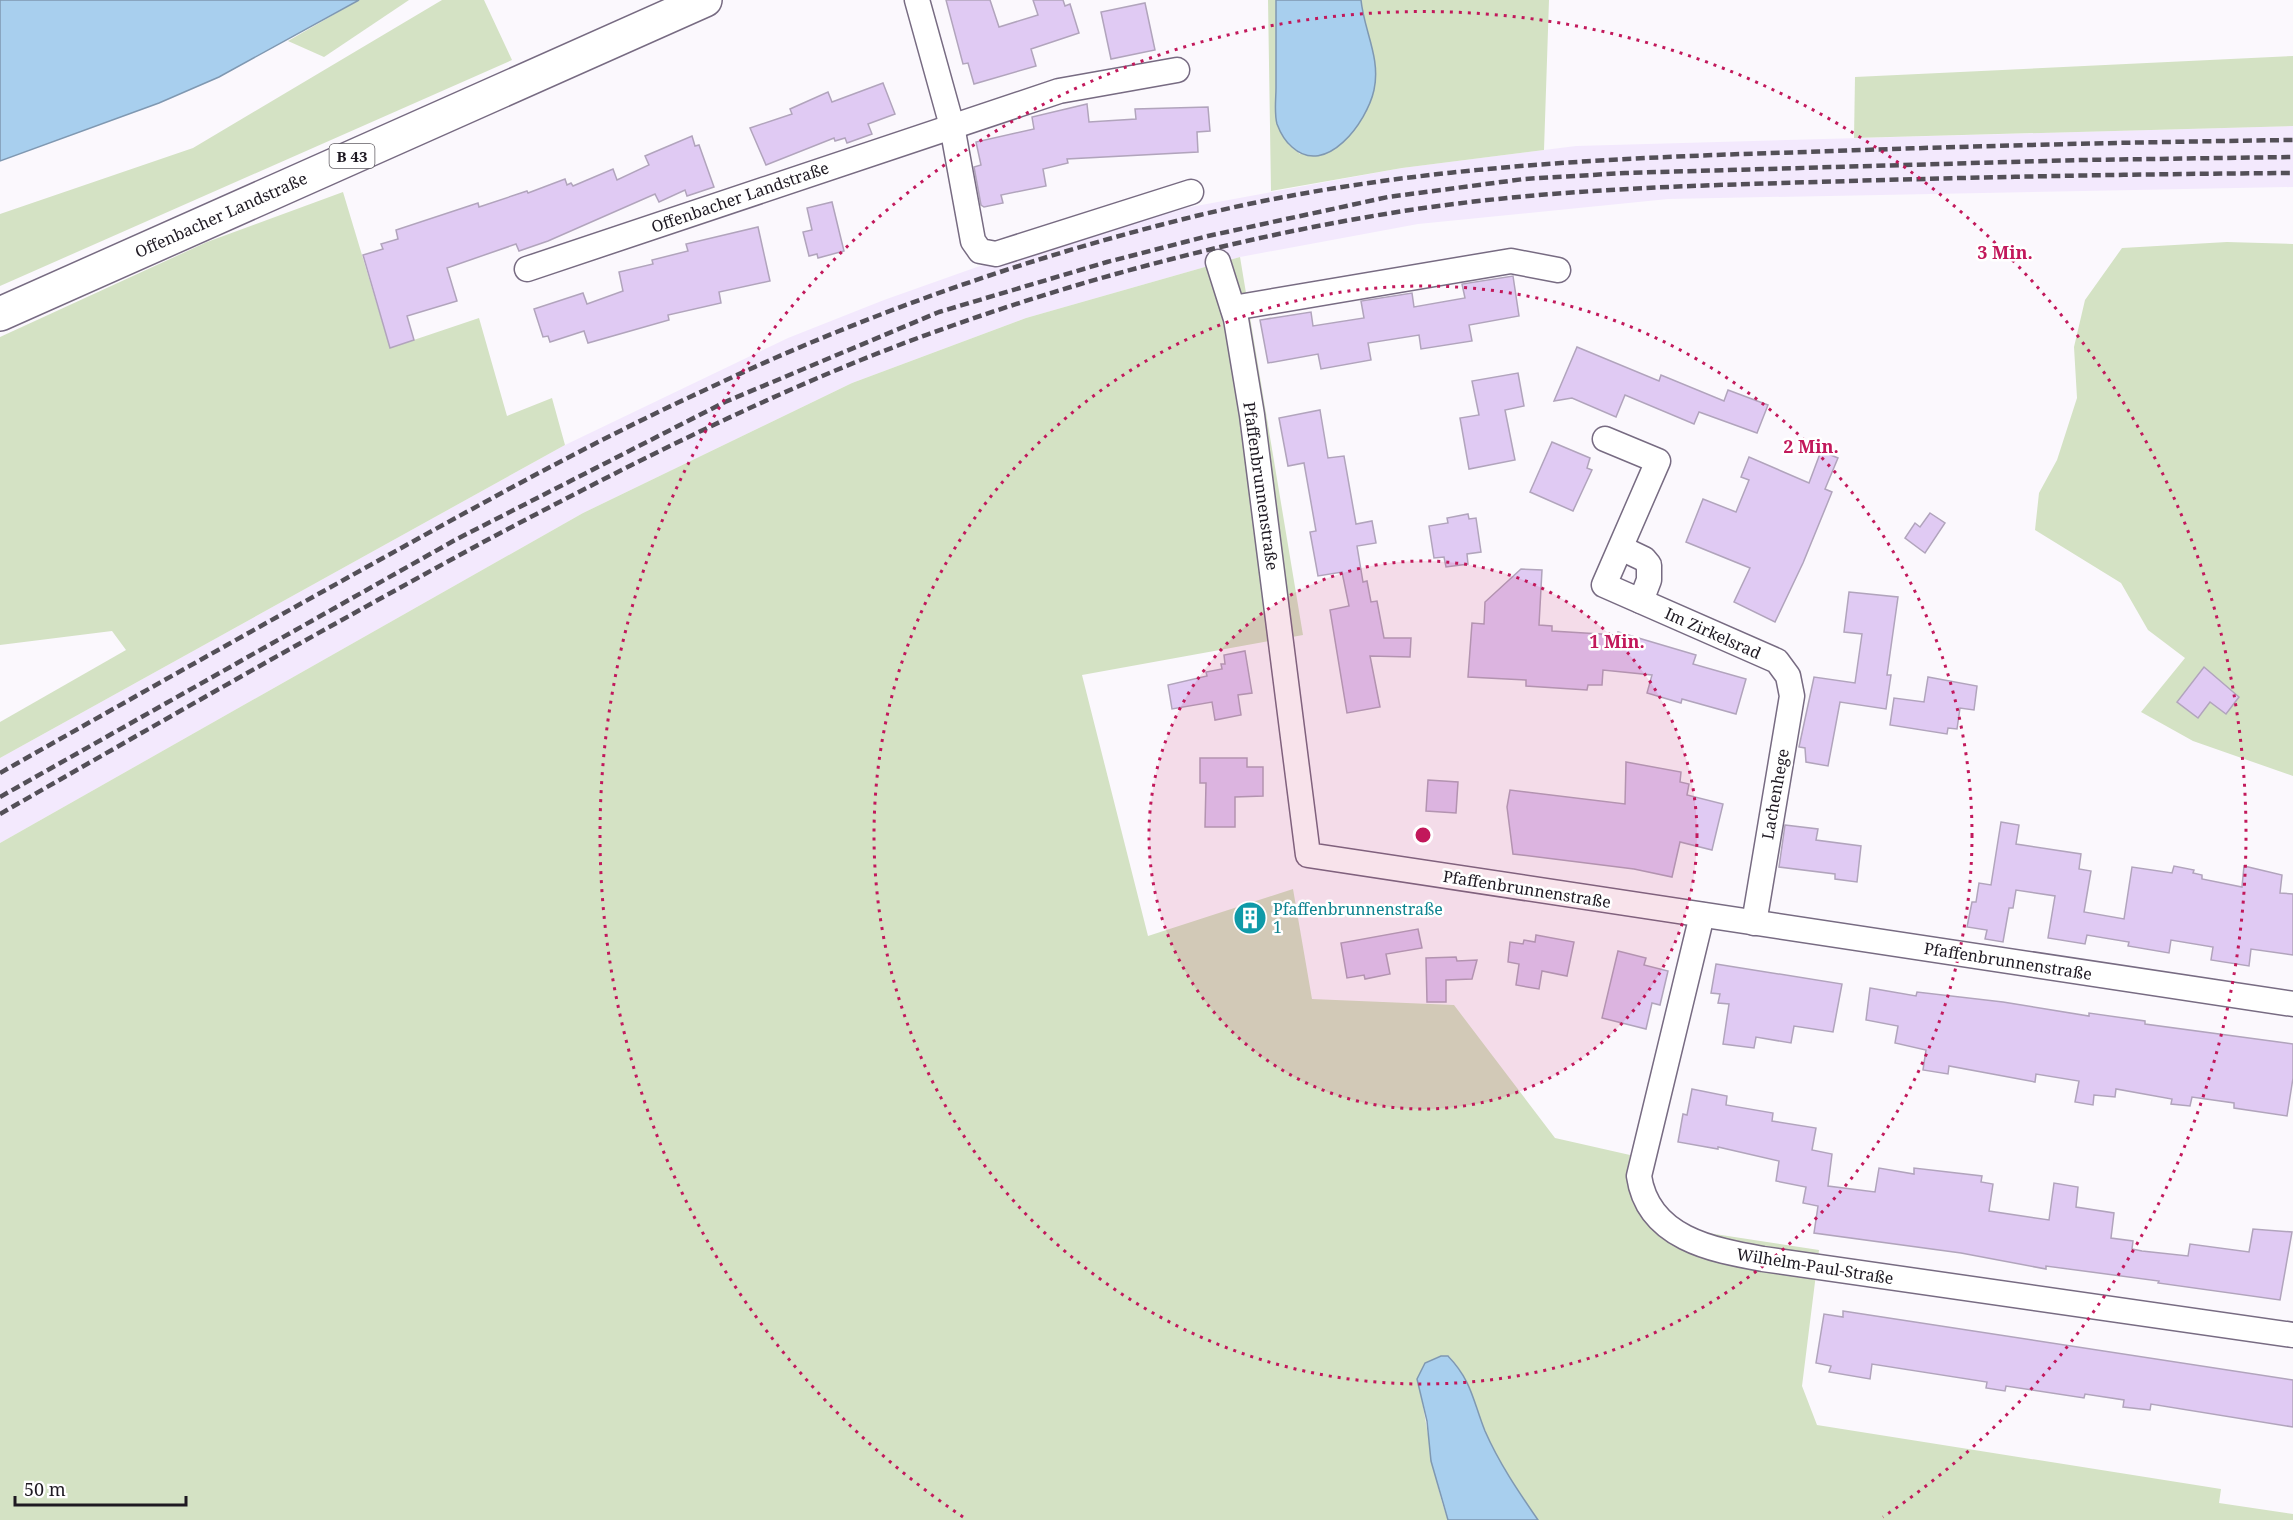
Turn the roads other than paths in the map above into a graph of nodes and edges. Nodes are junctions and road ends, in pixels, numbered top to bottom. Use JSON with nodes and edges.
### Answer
{"nodes":[{"id":1,"x":705,"y":0,"type":"edge"},
{"id":2,"x":917,"y":0,"type":"edge"},
{"id":3,"x":1177,"y":70,"type":"dead end"},
{"id":4,"x":952,"y":126,"type":"junction"},
{"id":5,"x":1191,"y":192,"type":"dead end"},
{"id":6,"x":1218,"y":262,"type":"dead end"},
{"id":7,"x":527,"y":269,"type":"dead end"},
{"id":8,"x":1558,"y":270,"type":"dead end"},
{"id":9,"x":1233,"y":308,"type":"junction"},
{"id":10,"x":0,"y":314,"type":"edge"},
{"id":11,"x":1605,"y":439,"type":"dead end"},
{"id":12,"x":1621,"y":548,"type":"junction"},
{"id":13,"x":1641,"y":601,"type":"junction"},
{"id":14,"x":1784,"y":666,"type":"joint"},
{"id":15,"x":1702,"y":915,"type":"junction"},
{"id":16,"x":1754,"y":923,"type":"junction"},
{"id":17,"x":2293,"y":1004,"type":"edge"},
{"id":18,"x":2293,"y":1335,"type":"edge"}],
"edges":[{"from":1,"to":10,"type":"main road","name":"Offenbacher Landstraße","number":"B 43"},
{"from":2,"to":4,"type":"street"},
{"from":3,"to":4,"type":"street","name":"Offenbacher Landstraße"},
{"from":4,"to":5,"type":"street"},
{"from":4,"to":7,"type":"street","name":"Offenbacher Landstraße"},
{"from":6,"to":9,"type":"street","name":"Pfaffenbrunnenstraße"},
{"from":8,"to":9,"type":"street"},
{"from":9,"to":15,"type":"street","name":"Pfaffenbrunnenstraße"},
{"from":11,"to":12,"type":"street","name":"Im Zirkelsrad"},
{"from":12,"to":13,"type":"street"},
{"from":12,"to":13,"type":"street","name":"Im Zirkelsrad"},
{"from":13,"to":14,"type":"street","name":"Im Zirkelsrad"},
{"from":14,"to":16,"type":"street","name":"Lachenhege"},
{"from":15,"to":16,"type":"street","name":"Pfaffenbrunnenstraße"},
{"from":15,"to":18,"type":"street","name":"Wilhelm-Paul-Straße"},
{"from":16,"to":17,"type":"street","name":"Pfaffenbrunnenstraße"}]}
